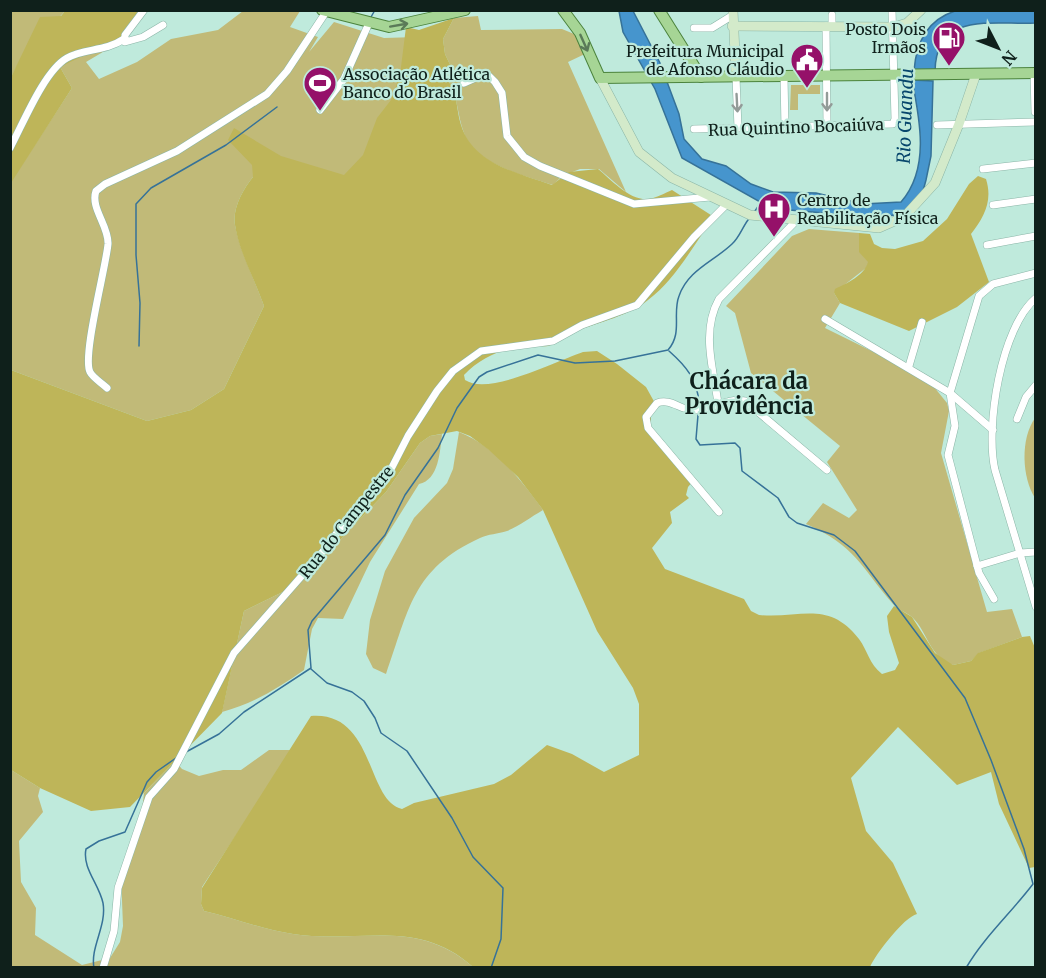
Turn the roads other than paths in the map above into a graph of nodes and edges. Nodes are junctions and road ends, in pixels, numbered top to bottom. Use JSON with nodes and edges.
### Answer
{"nodes":[{"id":1,"x":144,"y":10,"type":"edge"},
{"id":2,"x":465,"y":10,"type":"edge"},
{"id":3,"x":563,"y":10,"type":"edge"},
{"id":4,"x":659,"y":10,"type":"edge"},
{"id":5,"x":892,"y":10,"type":"edge"},
{"id":6,"x":921,"y":10,"type":"edge"},
{"id":7,"x":324,"y":11,"type":"edge"},
{"id":8,"x":733,"y":13,"type":"edge"},
{"id":9,"x":832,"y":15,"type":"dead end"},
{"id":10,"x":369,"y":23,"type":"junction"},
{"id":11,"x":163,"y":25,"type":"dead end"},
{"id":12,"x":732,"y":26,"type":"junction"},
{"id":13,"x":829,"y":26,"type":"junction"},
{"id":14,"x":894,"y":27,"type":"junction"},
{"id":15,"x":694,"y":28,"type":"dead end"},
{"id":16,"x":124,"y":39,"type":"junction"},
{"id":17,"x":1035,"y":73,"type":"edge"},
{"id":18,"x":976,"y":74,"type":"junction"},
{"id":19,"x":901,"y":75,"type":"junction"},
{"id":20,"x":701,"y":77,"type":"junction"},
{"id":21,"x":736,"y":77,"type":"junction"},
{"id":22,"x":784,"y":77,"type":"junction"},
{"id":23,"x":827,"y":77,"type":"junction"},
{"id":24,"x":600,"y":78,"type":"junction"},
{"id":25,"x":464,"y":83,"type":"dead end"},
{"id":26,"x":320,"y":110,"type":"dead end"},
{"id":27,"x":1035,"y":112,"type":"edge"},
{"id":28,"x":1035,"y":122,"type":"edge"},
{"id":29,"x":937,"y":124,"type":"dead end"},
{"id":30,"x":959,"y":124,"type":"junction"},
{"id":31,"x":827,"y":126,"type":"junction"},
{"id":32,"x":738,"y":128,"type":"junction"},
{"id":33,"x":785,"y":128,"type":"junction"},
{"id":34,"x":694,"y":129,"type":"dead end"},
{"id":35,"x":10,"y":148,"type":"edge"},
{"id":36,"x":1035,"y":163,"type":"edge"},
{"id":37,"x":983,"y":169,"type":"dead end"},
{"id":38,"x":712,"y":197,"type":"junction"},
{"id":39,"x":1035,"y":199,"type":"edge"},
{"id":40,"x":726,"y":205,"type":"junction"},
{"id":41,"x":993,"y":205,"type":"dead end"},
{"id":42,"x":796,"y":221,"type":"junction"},
{"id":43,"x":1035,"y":236,"type":"edge"},
{"id":44,"x":987,"y":245,"type":"dead end"},
{"id":45,"x":1035,"y":273,"type":"edge"},
{"id":46,"x":1035,"y":298,"type":"edge"},
{"id":47,"x":825,"y":319,"type":"dead end"},
{"id":48,"x":922,"y":322,"type":"dead end"},
{"id":49,"x":909,"y":366,"type":"junction"},
{"id":50,"x":1035,"y":385,"type":"edge"},
{"id":51,"x":107,"y":388,"type":"dead end"},
{"id":52,"x":950,"y":393,"type":"junction"},
{"id":53,"x":718,"y":403,"type":"junction"},
{"id":54,"x":1017,"y":419,"type":"dead end"},
{"id":55,"x":993,"y":430,"type":"junction"},
{"id":56,"x":827,"y":470,"type":"dead end"},
{"id":57,"x":719,"y":512,"type":"dead end"},
{"id":58,"x":1035,"y":552,"type":"edge"},
{"id":59,"x":1020,"y":553,"type":"junction"},
{"id":60,"x":977,"y":566,"type":"junction"},
{"id":61,"x":994,"y":599,"type":"dead end"},
{"id":62,"x":1035,"y":607,"type":"edge"},
{"id":63,"x":103,"y":968,"type":"edge"}],
"edges":[{"from":1,"to":16,"type":"street"},
{"from":10,"to":2,"type":"main road","one_way":true},
{"from":3,"to":24,"type":"main road","one_way":true},
{"from":4,"to":20,"type":"main road"},
{"from":5,"to":14,"type":"street"},
{"from":6,"to":14,"type":"street"},
{"from":7,"to":10,"type":"main road"},
{"from":7,"to":51,"type":"street"},
{"from":8,"to":12,"type":"street"},
{"from":8,"to":15,"type":"street"},
{"from":9,"to":13,"type":"street"},
{"from":10,"to":26,"type":"street"},
{"from":11,"to":16,"type":"street"},
{"from":12,"to":13,"type":"street"},
{"from":12,"to":21,"type":"street"},
{"from":13,"to":14,"type":"street"},
{"from":13,"to":23,"type":"street"},
{"from":14,"to":19,"type":"street"},
{"from":16,"to":35,"type":"street"},
{"from":17,"to":18,"type":"main road"},
{"from":17,"to":27,"type":"street"},
{"from":18,"to":19,"type":"main road"},
{"from":18,"to":30,"type":"street"},
{"from":19,"to":23,"type":"main road"},
{"from":19,"to":31,"type":"street","name":"Rua Quintino Bocaiúva"},
{"from":20,"to":21,"type":"main road"},
{"from":20,"to":24,"type":"main road"},
{"from":21,"to":22,"type":"main road"},
{"from":21,"to":32,"type":"street","one_way":true},
{"from":22,"to":23,"type":"main road"},
{"from":22,"to":33,"type":"street"},
{"from":23,"to":31,"type":"street","one_way":true},
{"from":24,"to":38,"type":"street"},
{"from":25,"to":38,"type":"street"},
{"from":28,"to":30,"type":"street"},
{"from":29,"to":30,"type":"street"},
{"from":30,"to":42,"type":"street"},
{"from":31,"to":33,"type":"street","name":"Rua Quintino Bocaiúva"},
{"from":32,"to":33,"type":"street","name":"Rua Quintino Bocaiúva"},
{"from":32,"to":34,"type":"street","name":"Rua Quintino Bocaiúva"},
{"from":36,"to":37,"type":"street"},
{"from":38,"to":40,"type":"street"},
{"from":39,"to":41,"type":"street"},
{"from":40,"to":42,"type":"street"},
{"from":40,"to":63,"type":"street","name":"Rua do Campestre"},
{"from":42,"to":53,"type":"street"},
{"from":43,"to":44,"type":"street"},
{"from":45,"to":52,"type":"street"},
{"from":46,"to":55,"type":"street"},
{"from":47,"to":49,"type":"street"},
{"from":48,"to":49,"type":"street"},
{"from":49,"to":52,"type":"street"},
{"from":50,"to":54,"type":"street"},
{"from":52,"to":55,"type":"street"},
{"from":52,"to":60,"type":"street"},
{"from":53,"to":56,"type":"street"},
{"from":53,"to":57,"type":"street"},
{"from":55,"to":59,"type":"street"},
{"from":58,"to":59,"type":"street"},
{"from":59,"to":60,"type":"street"},
{"from":59,"to":62,"type":"street"},
{"from":60,"to":61,"type":"street"}]}
